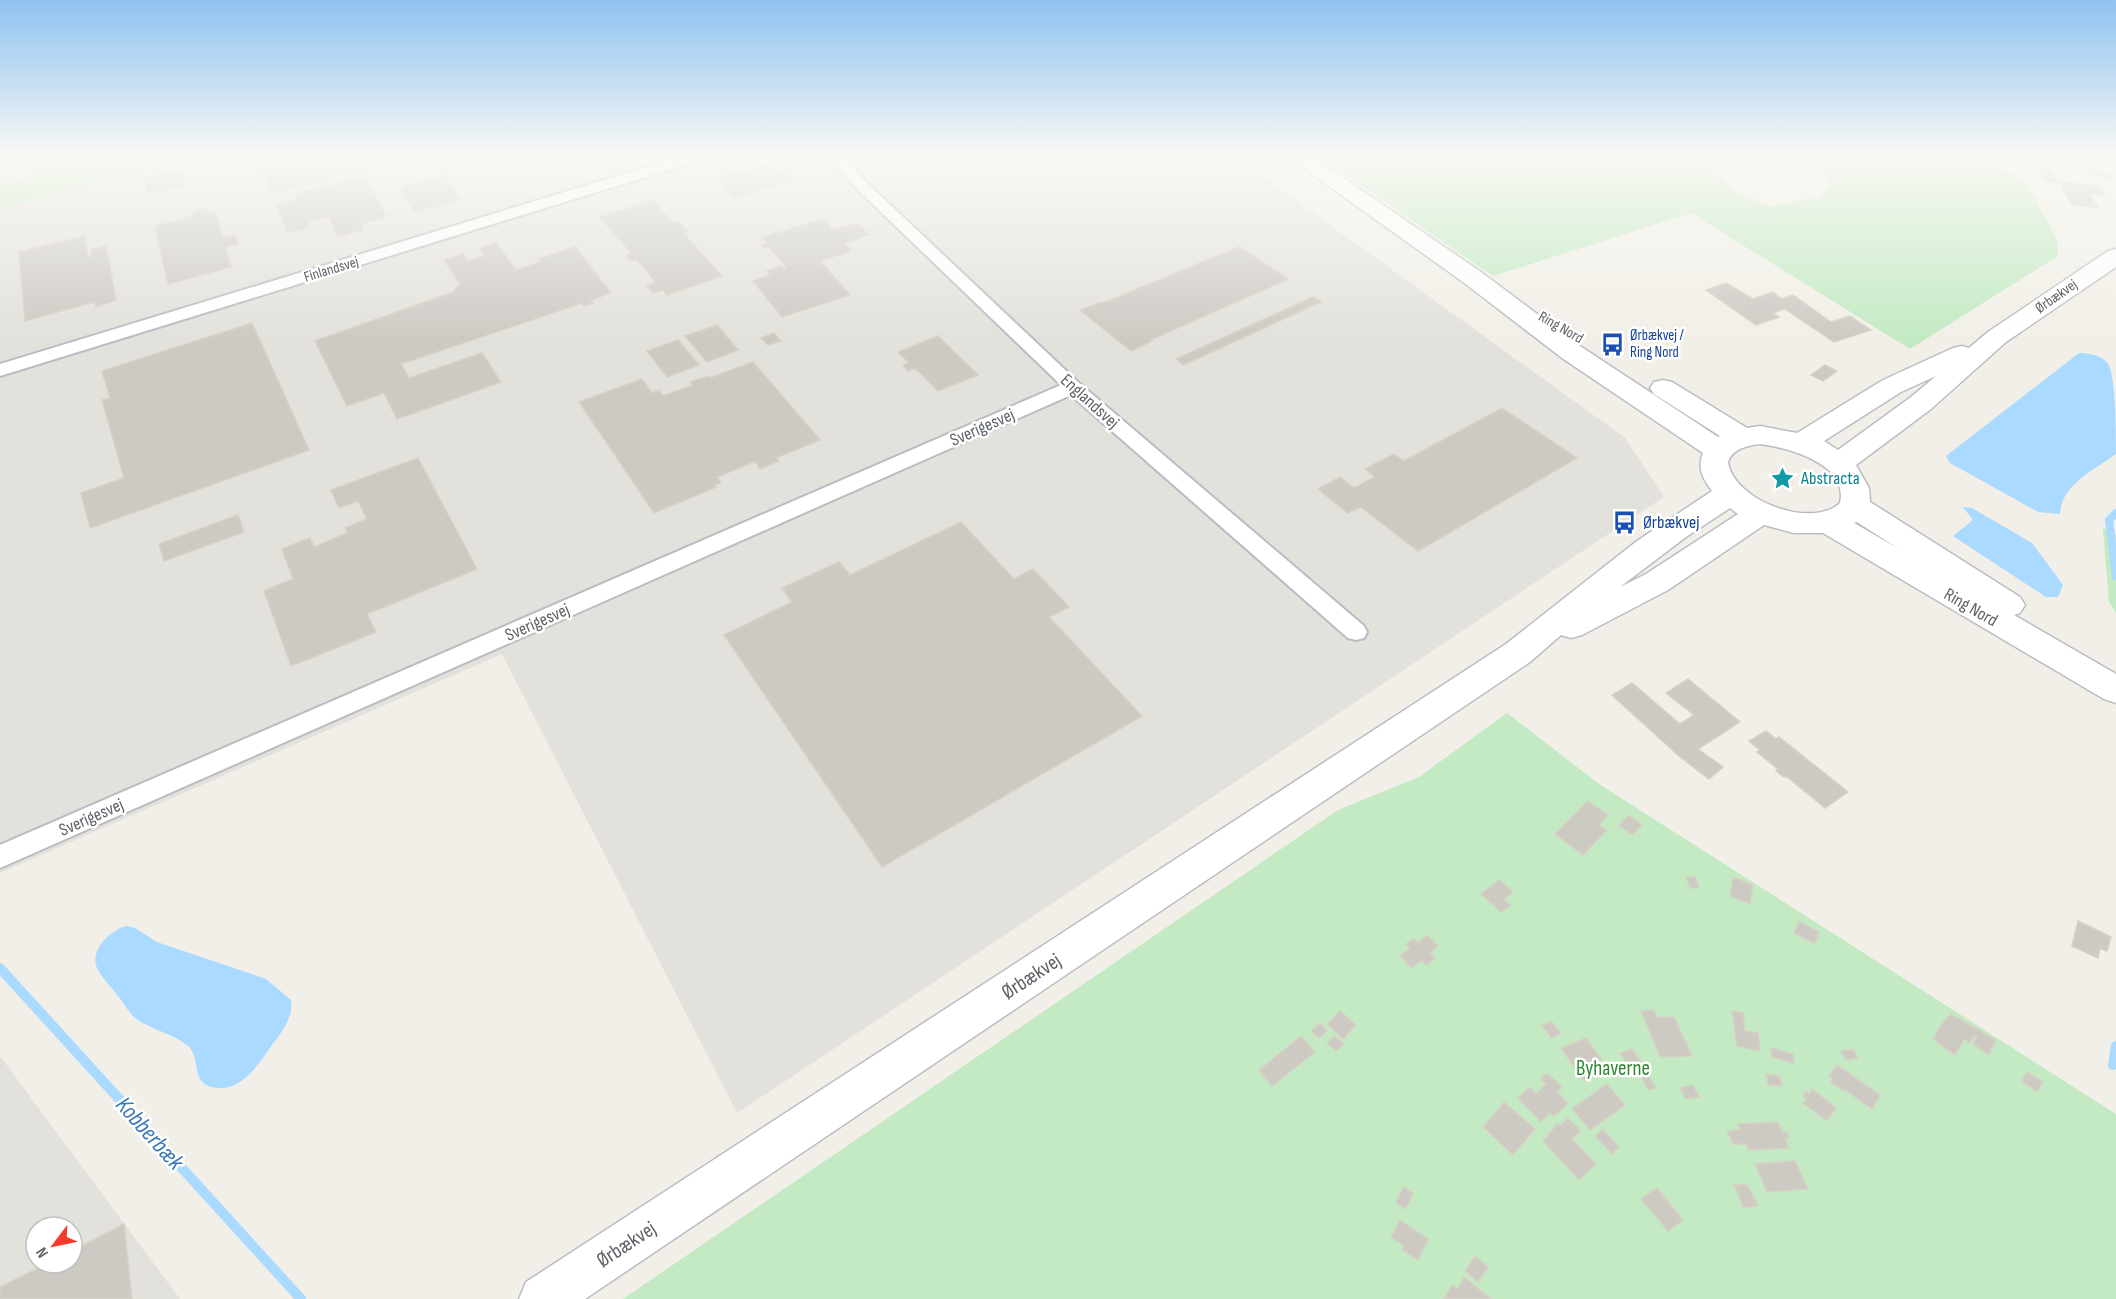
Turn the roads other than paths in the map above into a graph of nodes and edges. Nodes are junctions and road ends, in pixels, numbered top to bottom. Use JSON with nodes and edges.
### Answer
{"nodes":[{"id":1,"x":498,"y":218,"type":"edge"},
{"id":2,"x":895,"y":218,"type":"edge"},
{"id":3,"x":1386,"y":218,"type":"edge"},
{"id":4,"x":2116,"y":256,"type":"edge"},
{"id":5,"x":1996,"y":337,"type":"junction"},
{"id":6,"x":0,"y":370,"type":"edge"},
{"id":7,"x":1073,"y":387,"type":"junction"},
{"id":8,"x":1729,"y":443,"type":"junction"},
{"id":9,"x":1801,"y":443,"type":"junction"},
{"id":10,"x":1838,"y":464,"type":"junction"},
{"id":11,"x":1731,"y":493,"type":"junction"},
{"id":12,"x":1761,"y":513,"type":"junction"},
{"id":13,"x":1841,"y":514,"type":"junction"},
{"id":14,"x":1356,"y":632,"type":"dead end"},
{"id":15,"x":1518,"y":653,"type":"junction"},
{"id":16,"x":2116,"y":675,"type":"edge"},
{"id":17,"x":2116,"y":690,"type":"edge"},
{"id":18,"x":0,"y":856,"type":"edge"},
{"id":19,"x":543,"y":1299,"type":"edge"}],
"edges":[{"from":1,"to":6,"type":"street","name":"Finlandsvej"},
{"from":2,"to":7,"type":"street","name":"Englandsvej"},
{"from":3,"to":8,"type":"street","name":"Ring Nord"},
{"from":4,"to":5,"type":"street","name":"Ørbækvej"},
{"from":5,"to":9,"type":"street","name":"Ørbækvej"},
{"from":5,"to":10,"type":"street","name":"Ørbækvej"},
{"from":7,"to":14,"type":"street","name":"Englandsvej"},
{"from":7,"to":18,"type":"street","name":"Sverigesvej"},
{"from":8,"to":9,"type":"street"},
{"from":8,"to":11,"type":"street"},
{"from":9,"to":10,"type":"street"},
{"from":10,"to":13,"type":"street"},
{"from":11,"to":12,"type":"street"},
{"from":11,"to":15,"type":"street","name":"Ørbækvej"},
{"from":12,"to":13,"type":"street"},
{"from":12,"to":15,"type":"street","name":"Ørbækvej"},
{"from":13,"to":16,"type":"street","name":"Ring Nord"},
{"from":13,"to":17,"type":"street","name":"Ring Nord"},
{"from":15,"to":19,"type":"street","name":"Ørbækvej"}]}
